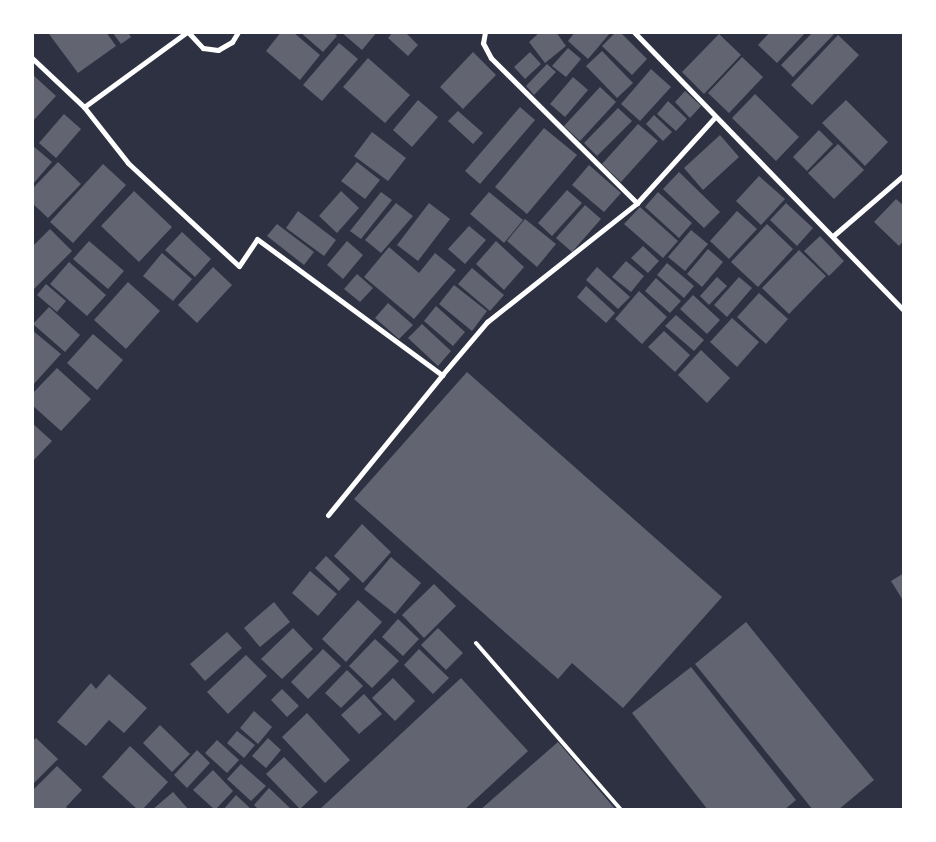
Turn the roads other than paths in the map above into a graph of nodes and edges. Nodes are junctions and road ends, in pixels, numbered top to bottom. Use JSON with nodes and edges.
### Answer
{"nodes":[{"id":1,"x":187,"y":32,"type":"edge"},
{"id":2,"x":238,"y":32,"type":"edge"},
{"id":3,"x":485,"y":32,"type":"edge"},
{"id":4,"x":634,"y":32,"type":"edge"},
{"id":5,"x":32,"y":58,"type":"edge"},
{"id":6,"x":84,"y":107,"type":"junction"},
{"id":7,"x":714,"y":118,"type":"junction"},
{"id":8,"x":904,"y":175,"type":"edge"},
{"id":9,"x":637,"y":202,"type":"junction"},
{"id":10,"x":833,"y":236,"type":"junction"},
{"id":11,"x":904,"y":311,"type":"edge"},
{"id":12,"x":442,"y":375,"type":"junction"},
{"id":13,"x":328,"y":515,"type":"dead end"},
{"id":14,"x":476,"y":643,"type":"dead end"},
{"id":15,"x":621,"y":810,"type":"edge"}],
"edges":[{"from":1,"to":2,"type":"street"},
{"from":1,"to":6,"type":"street"},
{"from":3,"to":9,"type":"street"},
{"from":4,"to":7,"type":"street"},
{"from":5,"to":6,"type":"street"},
{"from":6,"to":12,"type":"street"},
{"from":7,"to":9,"type":"street"},
{"from":7,"to":10,"type":"street"},
{"from":8,"to":10,"type":"street"},
{"from":9,"to":12,"type":"street"},
{"from":10,"to":11,"type":"street"},
{"from":12,"to":13,"type":"street"},
{"from":14,"to":15,"type":"lane"}]}
